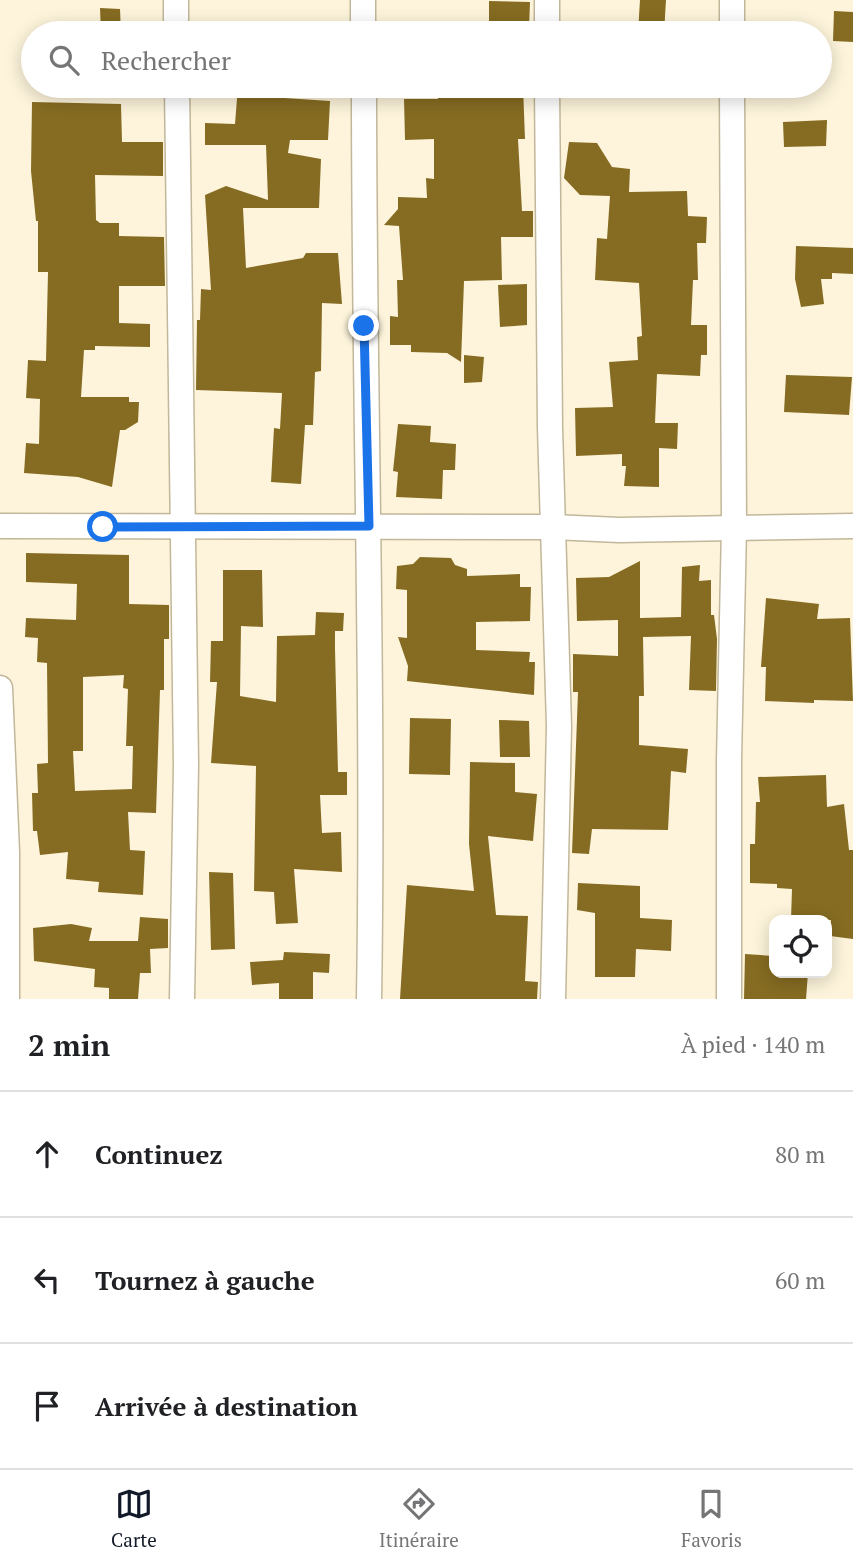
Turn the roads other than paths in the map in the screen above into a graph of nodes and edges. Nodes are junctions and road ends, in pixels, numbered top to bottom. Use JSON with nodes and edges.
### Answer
{"nodes":[{"id":1,"x":176,"y":0,"type":"edge"},
{"id":2,"x":363,"y":0,"type":"edge"},
{"id":3,"x":547,"y":0,"type":"edge"},
{"id":4,"x":732,"y":0,"type":"edge"},
{"id":5,"x":176,"y":21,"type":"edge"},
{"id":6,"x":363,"y":21,"type":"edge"},
{"id":7,"x":547,"y":21,"type":"edge"},
{"id":8,"x":732,"y":21,"type":"edge"},
{"id":9,"x":177,"y":98,"type":"edge"},
{"id":10,"x":363,"y":98,"type":"edge"},
{"id":11,"x":547,"y":98,"type":"edge"},
{"id":12,"x":732,"y":98,"type":"edge"},
{"id":13,"x":0,"y":526,"type":"edge"},
{"id":14,"x":369,"y":526,"type":"junction"},
{"id":15,"x":853,"y":526,"type":"edge"},
{"id":16,"x":183,"y":527,"type":"junction"},
{"id":17,"x":553,"y":527,"type":"junction"},
{"id":18,"x":734,"y":527,"type":"junction"},
{"id":19,"x":0,"y":688,"type":"edge"},
{"id":20,"x":8,"y":999,"type":"edge"},
{"id":21,"x":182,"y":999,"type":"edge"},
{"id":22,"x":369,"y":999,"type":"edge"},
{"id":23,"x":554,"y":999,"type":"edge"},
{"id":24,"x":729,"y":999,"type":"edge"}],
"edges":[{"from":1,"to":5,"type":"street"},
{"from":2,"to":6,"type":"street"},
{"from":3,"to":7,"type":"street"},
{"from":4,"to":8,"type":"street"},
{"from":9,"to":16,"type":"street"},
{"from":10,"to":14,"type":"street"},
{"from":11,"to":17,"type":"street"},
{"from":12,"to":18,"type":"street"},
{"from":13,"to":16,"type":"street"},
{"from":14,"to":16,"type":"street"},
{"from":14,"to":17,"type":"street"},
{"from":14,"to":22,"type":"street"},
{"from":15,"to":18,"type":"street"},
{"from":16,"to":21,"type":"street"},
{"from":17,"to":18,"type":"street"},
{"from":17,"to":23,"type":"street"},
{"from":18,"to":24,"type":"street"},
{"from":19,"to":20,"type":"street"}]}
